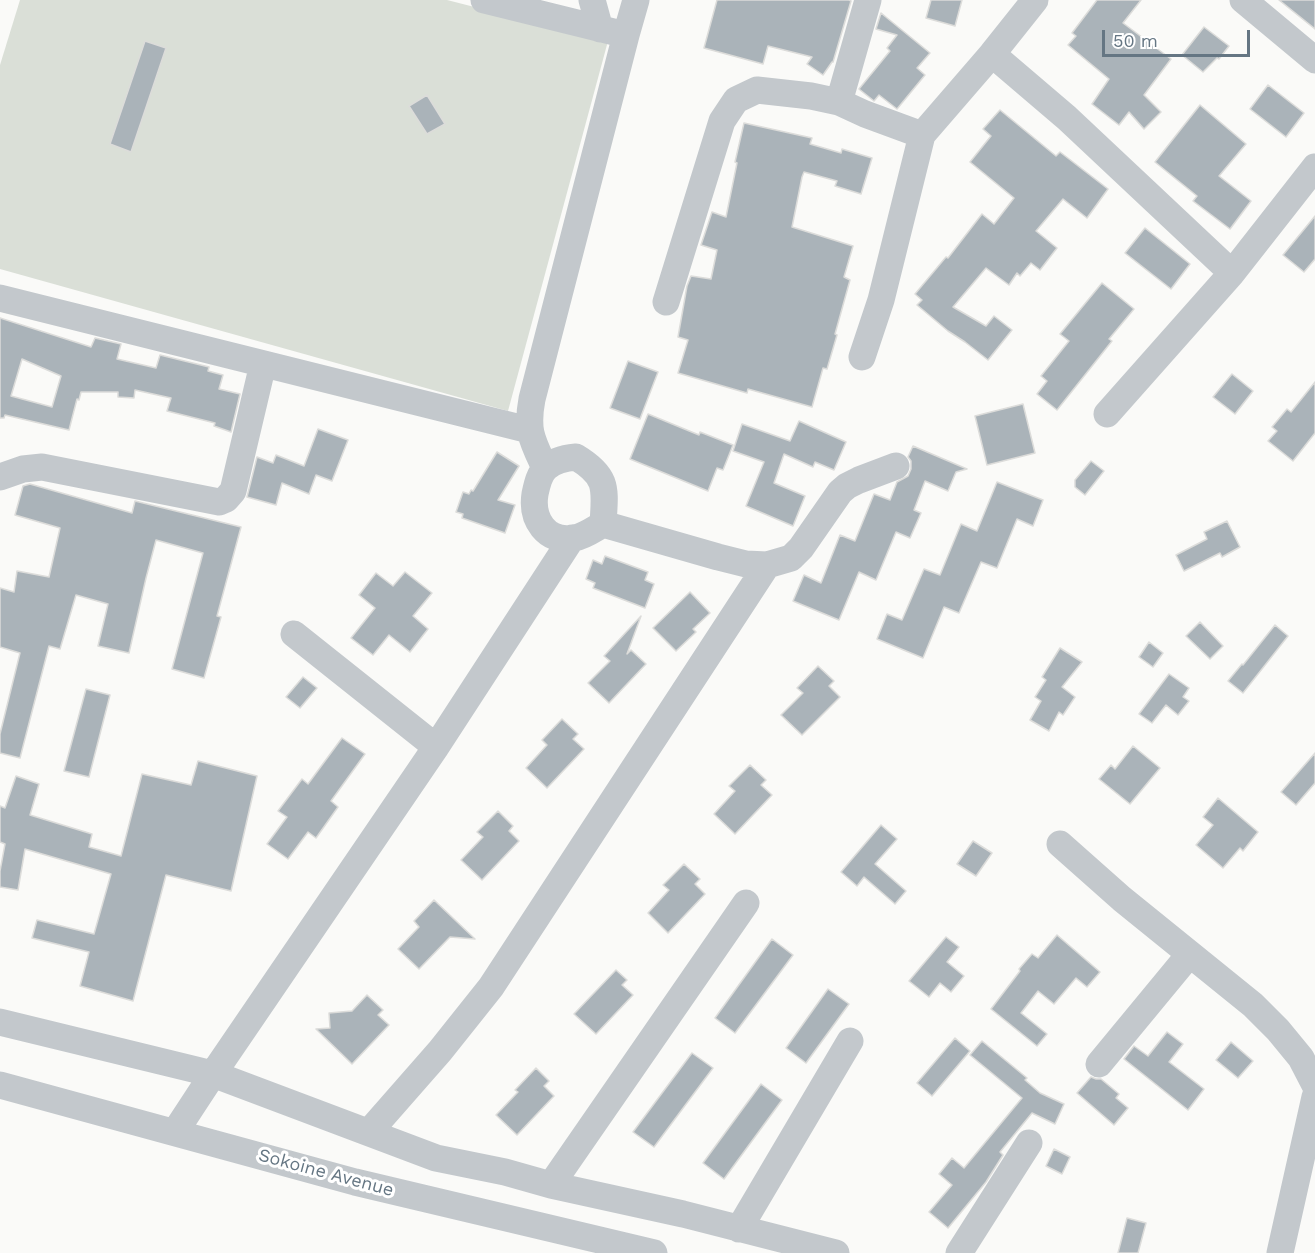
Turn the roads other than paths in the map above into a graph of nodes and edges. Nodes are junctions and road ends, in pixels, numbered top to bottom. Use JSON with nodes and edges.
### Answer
{"nodes":[{"id":1,"x":484,"y":0,"type":"edge"},
{"id":2,"x":592,"y":0,"type":"edge"},
{"id":3,"x":636,"y":0,"type":"edge"},
{"id":4,"x":868,"y":0,"type":"edge"},
{"id":5,"x":1035,"y":0,"type":"edge"},
{"id":6,"x":1243,"y":0,"type":"edge"},
{"id":7,"x":613,"y":32,"type":"junction"},
{"id":8,"x":992,"y":54,"type":"junction"},
{"id":9,"x":1315,"y":60,"type":"edge"},
{"id":10,"x":839,"y":102,"type":"junction"},
{"id":11,"x":922,"y":135,"type":"junction"},
{"id":12,"x":1315,"y":167,"type":"edge"},
{"id":13,"x":1232,"y":273,"type":"junction"},
{"id":14,"x":0,"y":298,"type":"edge"},
{"id":15,"x":666,"y":302,"type":"dead end"},
{"id":16,"x":862,"y":357,"type":"dead end"},
{"id":17,"x":263,"y":364,"type":"junction"},
{"id":18,"x":1107,"y":414,"type":"dead end"},
{"id":19,"x":529,"y":430,"type":"junction"},
{"id":20,"x":896,"y":466,"type":"dead end"},
{"id":21,"x":545,"y":468,"type":"junction"},
{"id":22,"x":0,"y":477,"type":"edge"},
{"id":23,"x":603,"y":524,"type":"junction"},
{"id":24,"x":543,"y":530,"type":"junction"},
{"id":25,"x":572,"y":538,"type":"junction"},
{"id":26,"x":767,"y":565,"type":"junction"},
{"id":27,"x":542,"y":585,"type":"junction"},
{"id":28,"x":294,"y":634,"type":"dead end"},
{"id":29,"x":436,"y":747,"type":"junction"},
{"id":30,"x":1060,"y":843,"type":"dead end"},
{"id":31,"x":746,"y":903,"type":"dead end"},
{"id":32,"x":1189,"y":955,"type":"junction"},
{"id":33,"x":0,"y":1022,"type":"edge"},
{"id":34,"x":850,"y":1041,"type":"dead end"},
{"id":35,"x":1099,"y":1064,"type":"dead end"},
{"id":36,"x":213,"y":1074,"type":"junction"},
{"id":37,"x":0,"y":1085,"type":"edge"},
{"id":38,"x":1315,"y":1085,"type":"edge"},
{"id":39,"x":1315,"y":1097,"type":"edge"},
{"id":40,"x":176,"y":1132,"type":"junction"},
{"id":41,"x":369,"y":1132,"type":"junction"},
{"id":42,"x":1029,"y":1143,"type":"dead end"},
{"id":43,"x":552,"y":1185,"type":"junction"},
{"id":44,"x":739,"y":1229,"type":"junction"},
{"id":45,"x":654,"y":1253,"type":"edge"},
{"id":46,"x":836,"y":1253,"type":"edge"},
{"id":47,"x":959,"y":1253,"type":"edge"},
{"id":48,"x":1280,"y":1253,"type":"edge"}],
"edges":[{"from":1,"to":7,"type":"street"},
{"from":2,"to":7,"type":"street"},
{"from":3,"to":7,"type":"street"},
{"from":4,"to":10,"type":"street"},
{"from":5,"to":8,"type":"street"},
{"from":6,"to":9,"type":"street"},
{"from":7,"to":19,"type":"street"},
{"from":8,"to":11,"type":"street"},
{"from":8,"to":13,"type":"street"},
{"from":10,"to":11,"type":"street"},
{"from":10,"to":15,"type":"street"},
{"from":11,"to":16,"type":"street"},
{"from":12,"to":13,"type":"street"},
{"from":13,"to":18,"type":"street"},
{"from":14,"to":17,"type":"street"},
{"from":17,"to":19,"type":"street"},
{"from":17,"to":22,"type":"street"},
{"from":19,"to":21,"type":"street"},
{"from":20,"to":26,"type":"street"},
{"from":21,"to":23,"type":"street"},
{"from":21,"to":24,"type":"street"},
{"from":23,"to":25,"type":"street"},
{"from":23,"to":26,"type":"street"},
{"from":24,"to":25,"type":"street"},
{"from":24,"to":27,"type":"street"},
{"from":25,"to":27,"type":"street"},
{"from":26,"to":41,"type":"street"},
{"from":27,"to":29,"type":"street"},
{"from":28,"to":29,"type":"street"},
{"from":29,"to":36,"type":"street"},
{"from":30,"to":32,"type":"street"},
{"from":31,"to":43,"type":"street"},
{"from":32,"to":35,"type":"street"},
{"from":32,"to":38,"type":"street"},
{"from":33,"to":36,"type":"street"},
{"from":34,"to":44,"type":"street"},
{"from":36,"to":40,"type":"street"},
{"from":36,"to":41,"type":"street"},
{"from":37,"to":40,"type":"street","name":"Sokoine Avenue"},
{"from":39,"to":48,"type":"street"},
{"from":40,"to":45,"type":"street","name":"Sokoine Avenue"},
{"from":41,"to":43,"type":"street"},
{"from":42,"to":47,"type":"street"},
{"from":43,"to":44,"type":"street"},
{"from":44,"to":46,"type":"street"}]}
